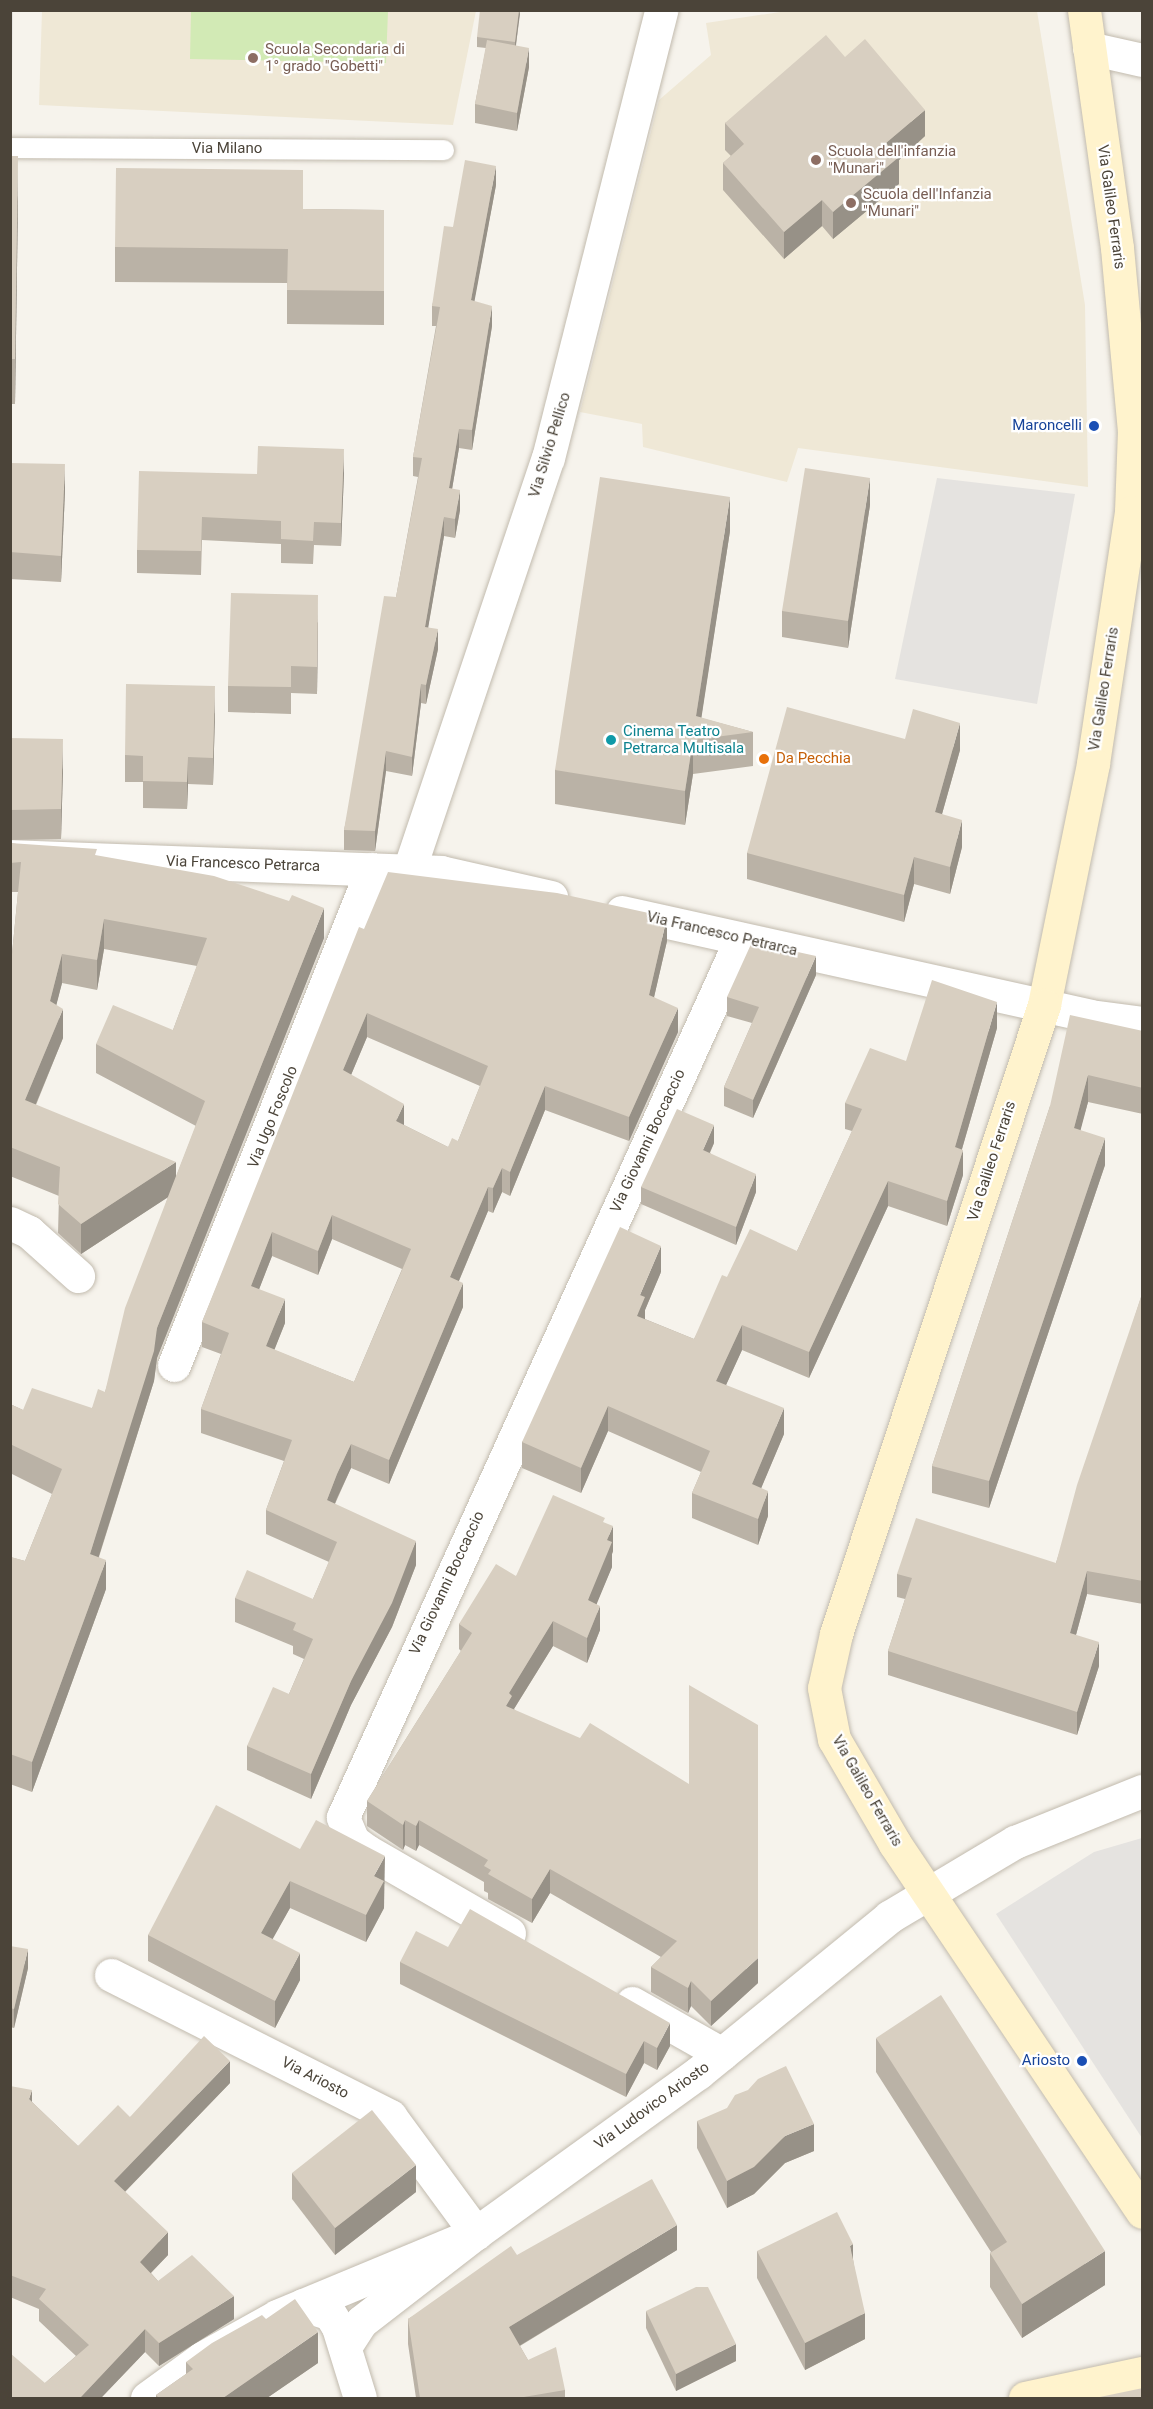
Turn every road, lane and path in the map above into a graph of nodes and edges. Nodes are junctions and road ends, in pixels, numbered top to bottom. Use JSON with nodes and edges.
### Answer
{"nodes":[{"id":1,"x":661,"y":10,"type":"edge"},
{"id":2,"x":1084,"y":10,"type":"edge"},
{"id":3,"x":1089,"y":48,"type":"junction"},
{"id":4,"x":1143,"y":60,"type":"edge"},
{"id":5,"x":10,"y":148,"type":"edge"},
{"id":6,"x":444,"y":150,"type":"dead end"},
{"id":7,"x":10,"y":856,"type":"edge"},
{"id":8,"x":372,"y":869,"type":"junction"},
{"id":9,"x":409,"y":870,"type":"junction"},
{"id":10,"x":741,"y":939,"type":"junction"},
{"id":11,"x":1044,"y":1005,"type":"junction"},
{"id":12,"x":1143,"y":1023,"type":"edge"},
{"id":13,"x":10,"y":1223,"type":"edge"},
{"id":14,"x":78,"y":1276,"type":"dead end"},
{"id":15,"x":174,"y":1365,"type":"dead end"},
{"id":16,"x":1143,"y":1791,"type":"edge"},
{"id":17,"x":931,"y":1896,"type":"junction"},
{"id":18,"x":539,"y":1950,"type":"edge"},
{"id":19,"x":111,"y":1975,"type":"dead end"},
{"id":20,"x":610,"y":1991,"type":"edge"},
{"id":21,"x":722,"y":2054,"type":"junction"},
{"id":22,"x":1143,"y":2212,"type":"edge"},
{"id":23,"x":476,"y":2233,"type":"junction"},
{"id":24,"x":303,"y":2305,"type":"junction"},
{"id":25,"x":345,"y":2347,"type":"junction"},
{"id":26,"x":1143,"y":2373,"type":"edge"},
{"id":27,"x":147,"y":2398,"type":"edge"},
{"id":28,"x":360,"y":2398,"type":"edge"},
{"id":29,"x":1025,"y":2398,"type":"edge"}],
"edges":[{"from":1,"to":9,"type":"street","name":"Via Silvio Pellico"},
{"from":2,"to":3,"type":"main road","name":"Via Galileo Ferraris"},
{"from":3,"to":4,"type":"street"},
{"from":3,"to":11,"type":"main road","name":"Via Galileo Ferraris"},
{"from":5,"to":6,"type":"lane","name":"Via Milano"},
{"from":7,"to":8,"type":"street","name":"Via Francesco Petrarca"},
{"from":8,"to":9,"type":"street","name":"Via Francesco Petrarca"},
{"from":8,"to":15,"type":"street","name":"Via Ugo Foscolo"},
{"from":9,"to":10,"type":"street","name":"Via Francesco Petrarca"},
{"from":10,"to":11,"type":"street","name":"Via Francesco Petrarca"},
{"from":10,"to":18,"type":"street","name":"Via Giovanni Boccaccio"},
{"from":11,"to":12,"type":"street","name":"Via Francesco Petrarca"},
{"from":11,"to":17,"type":"main road","name":"Via Galileo Ferraris"},
{"from":13,"to":14,"type":"street"},
{"from":16,"to":17,"type":"street","name":"Via Ludovico Ariosto"},
{"from":17,"to":21,"type":"street","name":"Via Ludovico Ariosto"},
{"from":17,"to":22,"type":"main road","name":"Via Galileo Ferraris"},
{"from":19,"to":23,"type":"street","name":"Via Ariosto"},
{"from":20,"to":21,"type":"street"},
{"from":21,"to":23,"type":"street","name":"Via Ludovico Ariosto"},
{"from":23,"to":24,"type":"street","name":"Via Ludovico Ariosto"},
{"from":23,"to":25,"type":"street"},
{"from":24,"to":25,"type":"street"},
{"from":24,"to":27,"type":"street","name":"Via Ludovico Ariosto"},
{"from":25,"to":28,"type":"street"},
{"from":26,"to":29,"type":"main road"}]}
